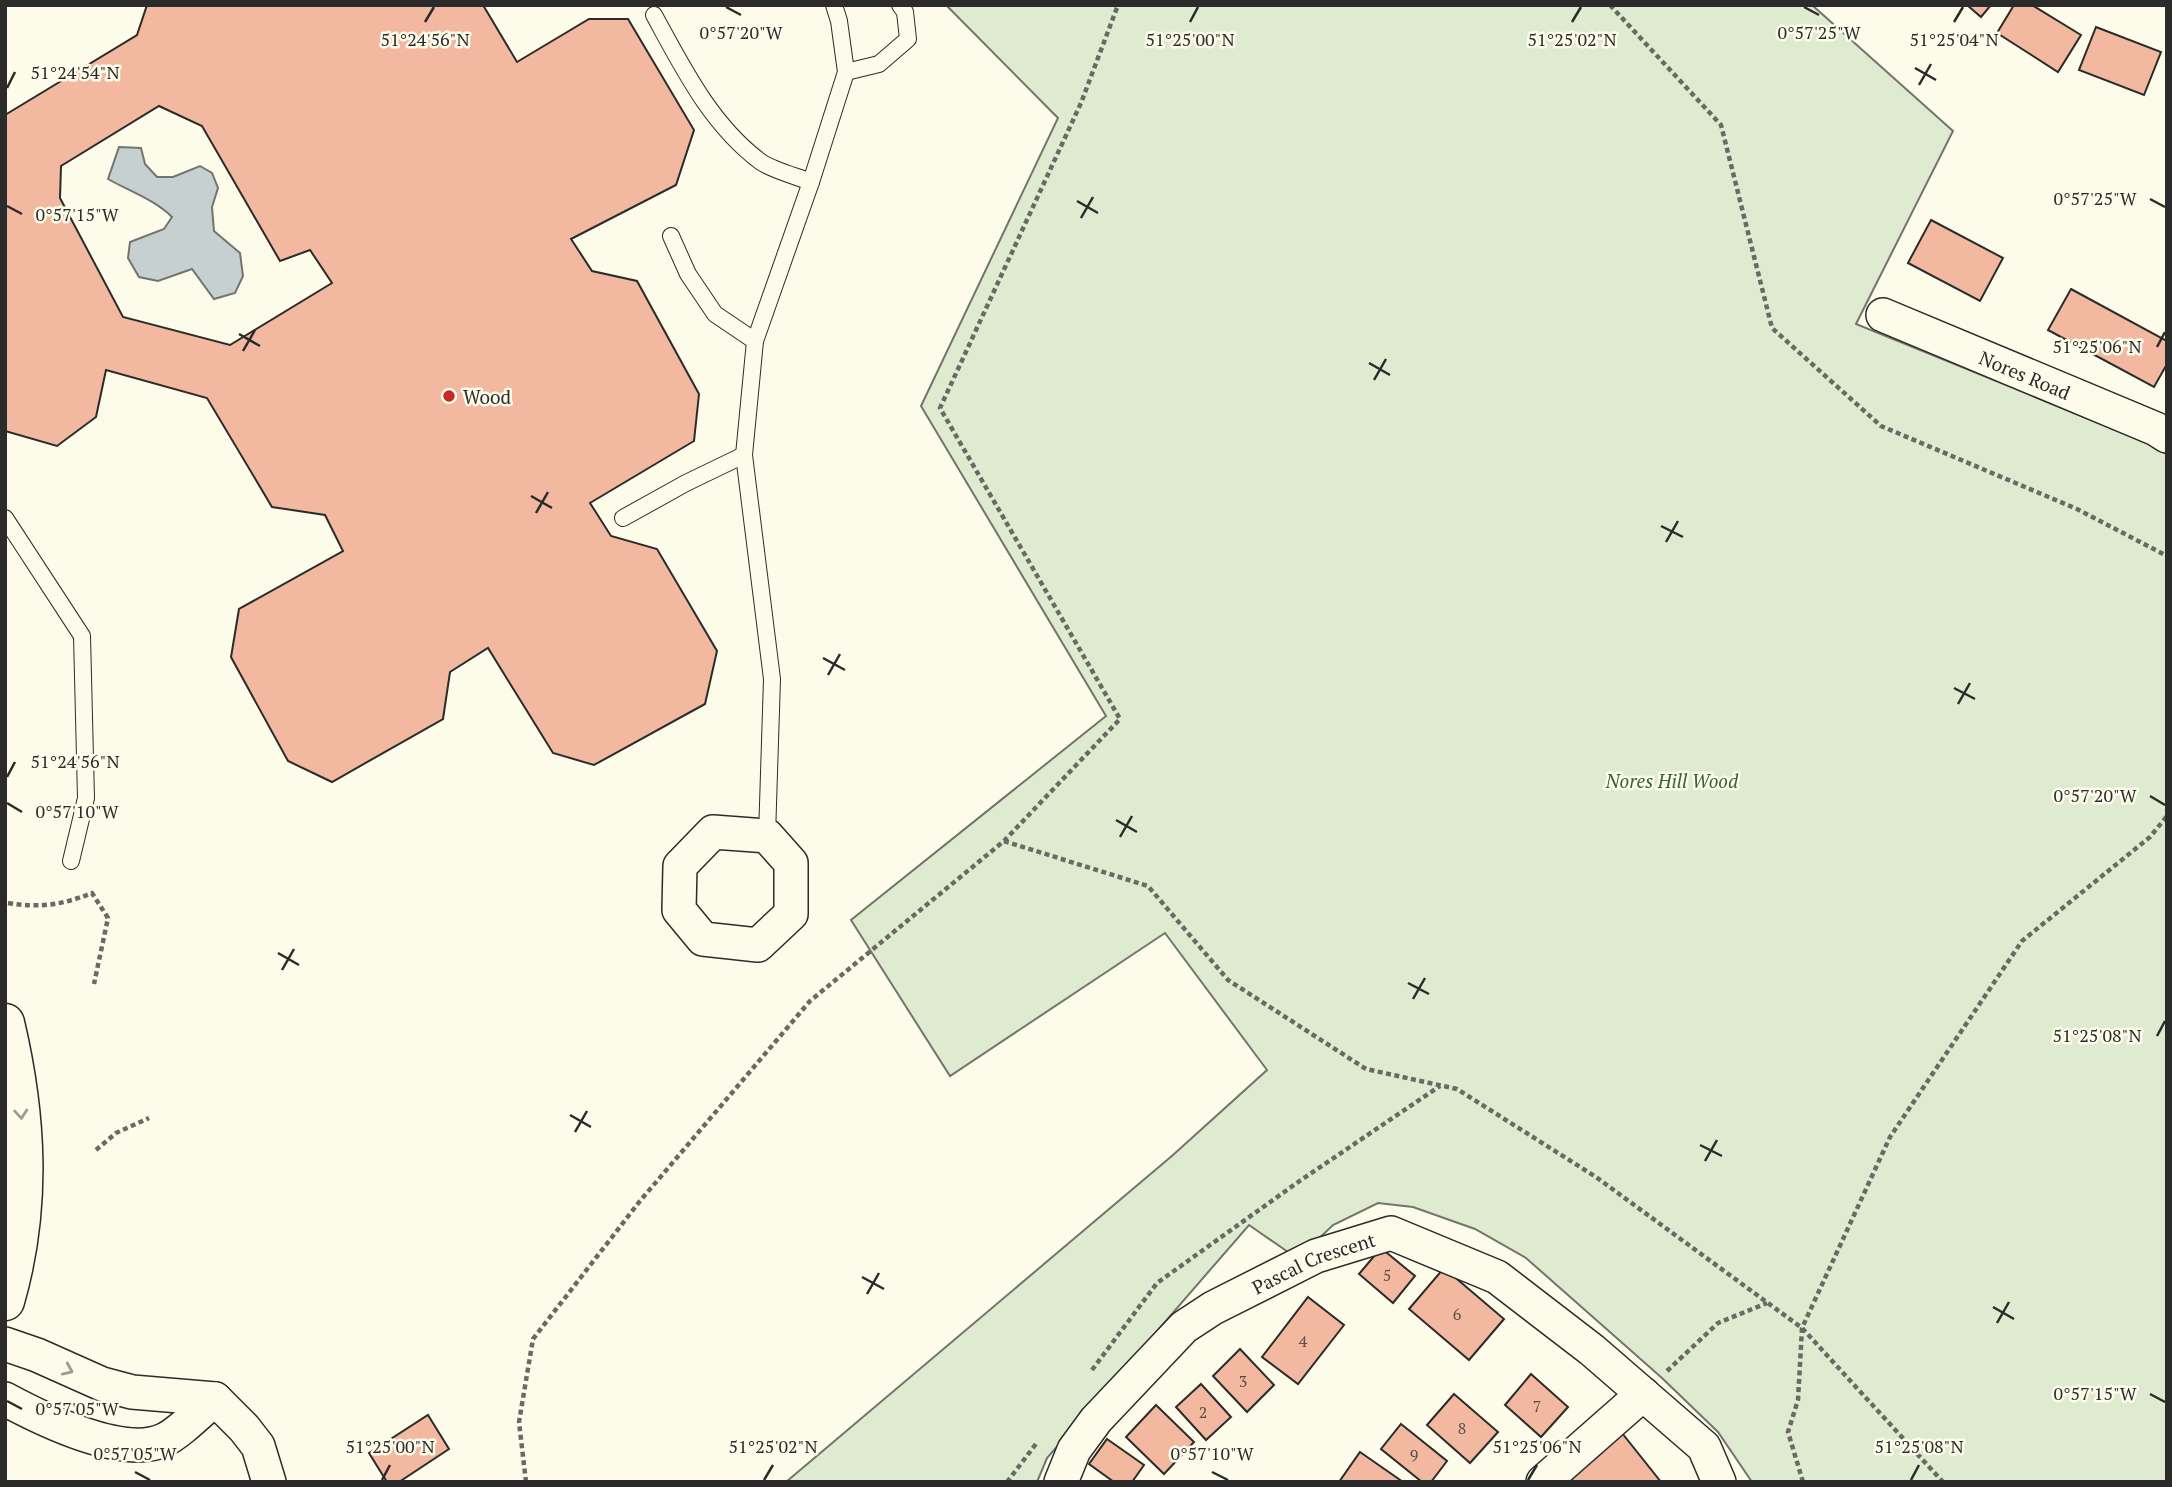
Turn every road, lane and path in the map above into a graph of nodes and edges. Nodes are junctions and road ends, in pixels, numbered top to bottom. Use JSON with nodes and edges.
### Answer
{"nodes":[{"id":1,"x":834,"y":5,"type":"edge"},
{"id":2,"x":900,"y":5,"type":"edge"},
{"id":3,"x":1118,"y":5,"type":"edge"},
{"id":4,"x":654,"y":15,"type":"dead end"},
{"id":5,"x":846,"y":72,"type":"junction"},
{"id":6,"x":811,"y":182,"type":"junction"},
{"id":7,"x":671,"y":236,"type":"dead end"},
{"id":8,"x":1883,"y":314,"type":"dead end"},
{"id":9,"x":755,"y":341,"type":"junction"},
{"id":10,"x":2167,"y":436,"type":"edge"},
{"id":11,"x":744,"y":455,"type":"junction"},
{"id":12,"x":5,"y":518,"type":"edge"},
{"id":13,"x":623,"y":518,"type":"dead end"},
{"id":14,"x":2167,"y":816,"type":"edge"},
{"id":15,"x":767,"y":836,"type":"dead end"},
{"id":16,"x":1004,"y":841,"type":"junction"},
{"id":17,"x":71,"y":861,"type":"dead end"},
{"id":18,"x":8,"y":903,"type":"dead end"},
{"id":19,"x":94,"y":984,"type":"dead end"},
{"id":20,"x":5,"y":1023,"type":"edge"},
{"id":21,"x":1441,"y":1085,"type":"junction"},
{"id":22,"x":149,"y":1118,"type":"dead end"},
{"id":23,"x":96,"y":1150,"type":"dead end"},
{"id":24,"x":5,"y":1301,"type":"edge"},
{"id":25,"x":1767,"y":1303,"type":"junction"},
{"id":26,"x":1802,"y":1328,"type":"junction"},
{"id":27,"x":5,"y":1344,"type":"edge"},
{"id":28,"x":1090,"y":1371,"type":"dead end"},
{"id":29,"x":1643,"y":1394,"type":"junction"},
{"id":30,"x":5,"y":1399,"type":"edge"},
{"id":31,"x":215,"y":1399,"type":"junction"},
{"id":32,"x":1041,"y":1438,"type":"dead end"},
{"id":33,"x":269,"y":1482,"type":"edge"},
{"id":34,"x":526,"y":1482,"type":"edge"},
{"id":35,"x":1007,"y":1482,"type":"edge"},
{"id":36,"x":1061,"y":1482,"type":"edge"},
{"id":37,"x":1544,"y":1482,"type":"edge"},
{"id":38,"x":1719,"y":1482,"type":"edge"},
{"id":39,"x":1803,"y":1482,"type":"edge"},
{"id":40,"x":1943,"y":1482,"type":"edge"}],
"edges":[{"from":1,"to":5,"type":"lane"},
{"from":2,"to":5,"type":"lane"},
{"from":3,"to":16,"type":"path"},
{"from":4,"to":6,"type":"lane"},
{"from":5,"to":6,"type":"lane"},
{"from":6,"to":9,"type":"lane"},
{"from":7,"to":9,"type":"lane"},
{"from":8,"to":10,"type":"street","name":"Nores Road"},
{"from":9,"to":11,"type":"lane"},
{"from":11,"to":13,"type":"lane"},
{"from":11,"to":15,"type":"lane"},
{"from":12,"to":17,"type":"lane"},
{"from":14,"to":26,"type":"path"},
{"from":16,"to":21,"type":"path"},
{"from":16,"to":34,"type":"path"},
{"from":18,"to":19,"type":"path"},
{"from":20,"to":24,"type":"main road","one_way":true},
{"from":21,"to":25,"type":"path"},
{"from":21,"to":28,"type":"path"},
{"from":22,"to":23,"type":"path"},
{"from":25,"to":26,"type":"path"},
{"from":25,"to":29,"type":"path"},
{"from":26,"to":39,"type":"path"},
{"from":26,"to":40,"type":"path"},
{"from":27,"to":31,"type":"street","one_way":true},
{"from":29,"to":36,"type":"street","name":"Pascal Crescent"},
{"from":29,"to":37,"type":"street"},
{"from":29,"to":38,"type":"street","name":"Pascal Crescent"},
{"from":30,"to":31,"type":"street"},
{"from":31,"to":33,"type":"street"},
{"from":32,"to":35,"type":"path"}]}
